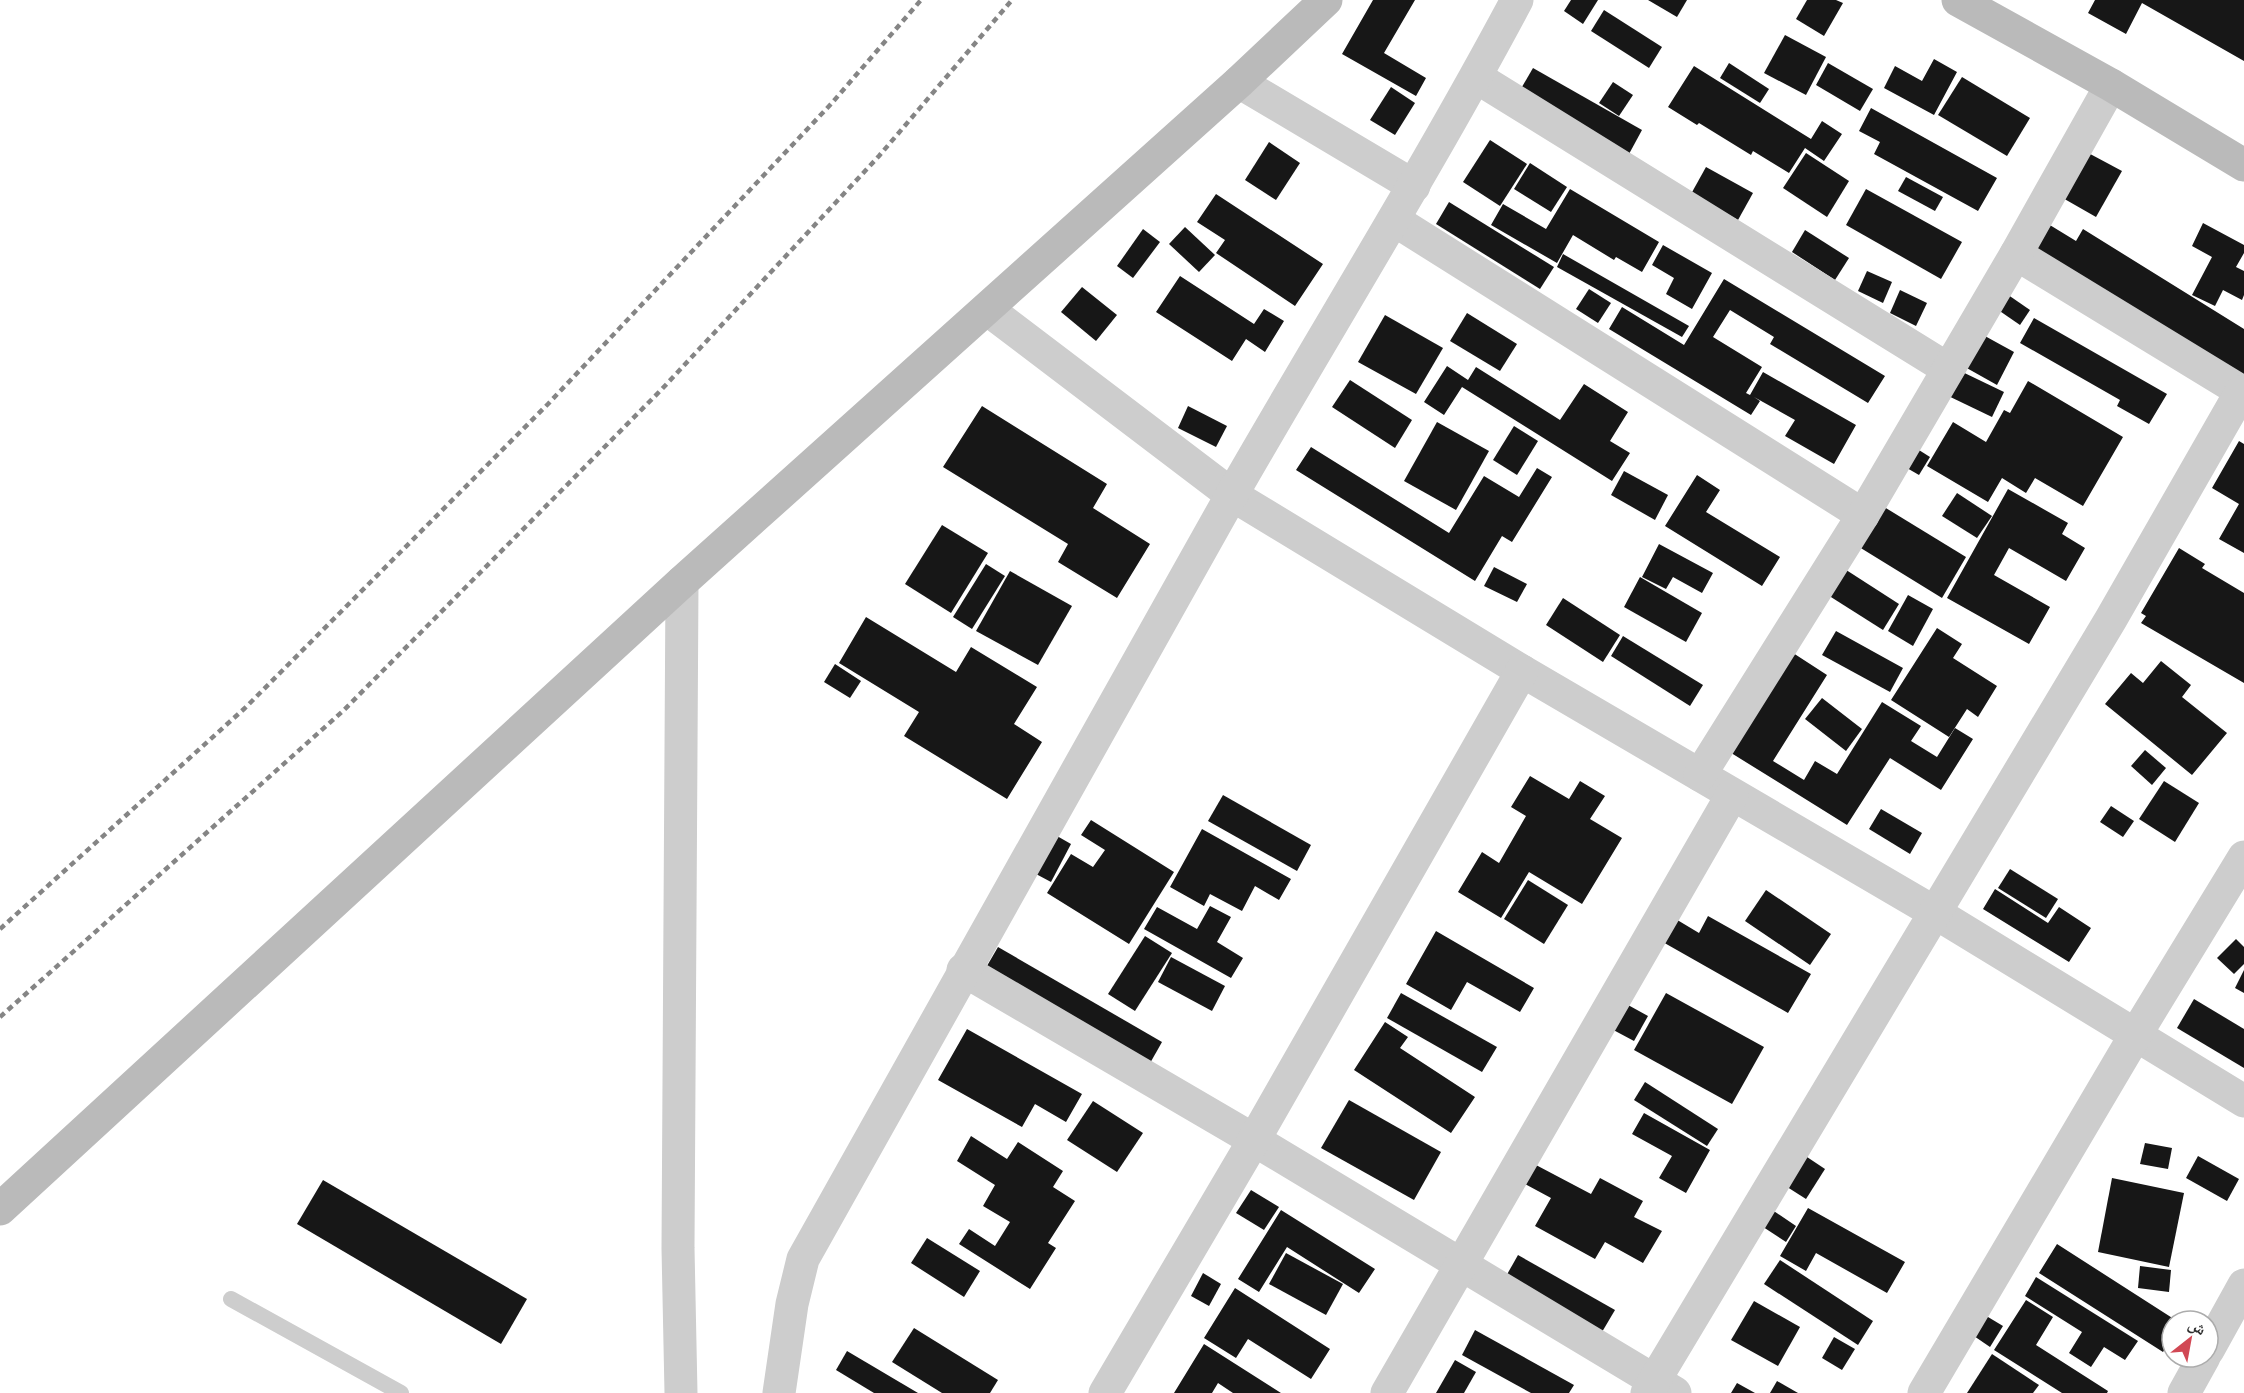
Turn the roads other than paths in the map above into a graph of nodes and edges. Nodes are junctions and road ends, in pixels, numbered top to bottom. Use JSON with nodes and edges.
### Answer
{"nodes":[{"id":1,"x":1326,"y":0,"type":"edge"},
{"id":2,"x":1517,"y":0,"type":"edge"},
{"id":3,"x":1958,"y":0,"type":"edge"},
{"id":4,"x":1476,"y":77,"type":"junction"},
{"id":5,"x":1239,"y":82,"type":"junction"},
{"id":6,"x":2111,"y":85,"type":"junction"},
{"id":7,"x":2244,"y":165,"type":"edge"},
{"id":8,"x":1414,"y":186,"type":"junction"},
{"id":9,"x":1394,"y":220,"type":"junction"},
{"id":10,"x":2016,"y":254,"type":"junction"},
{"id":11,"x":987,"y":309,"type":"junction"},
{"id":12,"x":1948,"y":369,"type":"junction"},
{"id":13,"x":2242,"y":392,"type":"edge"},
{"id":14,"x":1232,"y":495,"type":"junction"},
{"id":15,"x":1863,"y":515,"type":"junction"},
{"id":16,"x":682,"y":582,"type":"junction"},
{"id":17,"x":1522,"y":671,"type":"junction"},
{"id":18,"x":1700,"y":775,"type":"junction"},
{"id":19,"x":1732,"y":795,"type":"junction"},
{"id":20,"x":2244,"y":857,"type":"edge"},
{"id":21,"x":1934,"y":912,"type":"junction"},
{"id":22,"x":963,"y":970,"type":"junction"},
{"id":23,"x":2136,"y":1035,"type":"junction"},
{"id":24,"x":2244,"y":1101,"type":"edge"},
{"id":25,"x":1254,"y":1140,"type":"junction"},
{"id":26,"x":0,"y":1209,"type":"edge"},
{"id":27,"x":1462,"y":1265,"type":"junction"},
{"id":28,"x":2244,"y":1285,"type":"edge"},
{"id":29,"x":231,"y":1299,"type":"dead end"},
{"id":30,"x":2220,"y":1328,"type":"edge"},
{"id":31,"x":2197,"y":1369,"type":"edge"},
{"id":32,"x":1658,"y":1389,"type":"edge"},
{"id":33,"x":401,"y":1393,"type":"edge"},
{"id":34,"x":681,"y":1393,"type":"edge"},
{"id":35,"x":779,"y":1393,"type":"edge"},
{"id":36,"x":1105,"y":1393,"type":"edge"},
{"id":37,"x":1387,"y":1393,"type":"edge"},
{"id":38,"x":1924,"y":1393,"type":"edge"},
{"id":39,"x":2184,"y":1393,"type":"edge"}],
"edges":[{"from":1,"to":5,"type":"main road"},
{"from":2,"to":4,"type":"street"},
{"from":3,"to":6,"type":"main road"},
{"from":4,"to":8,"type":"street"},
{"from":4,"to":12,"type":"street"},
{"from":5,"to":8,"type":"street"},
{"from":5,"to":11,"type":"main road"},
{"from":6,"to":7,"type":"main road"},
{"from":6,"to":10,"type":"street"},
{"from":8,"to":9,"type":"street"},
{"from":9,"to":14,"type":"street"},
{"from":9,"to":15,"type":"street"},
{"from":10,"to":12,"type":"street"},
{"from":10,"to":13,"type":"street"},
{"from":11,"to":14,"type":"street"},
{"from":11,"to":16,"type":"main road"},
{"from":12,"to":15,"type":"street"},
{"from":13,"to":21,"type":"street"},
{"from":14,"to":17,"type":"street"},
{"from":14,"to":22,"type":"street"},
{"from":15,"to":18,"type":"street"},
{"from":16,"to":26,"type":"main road"},
{"from":16,"to":34,"type":"street"},
{"from":17,"to":18,"type":"street"},
{"from":17,"to":25,"type":"street"},
{"from":18,"to":19,"type":"street"},
{"from":19,"to":21,"type":"street"},
{"from":19,"to":27,"type":"street"},
{"from":20,"to":23,"type":"street"},
{"from":21,"to":23,"type":"street"},
{"from":21,"to":32,"type":"street"},
{"from":22,"to":25,"type":"street"},
{"from":22,"to":35,"type":"street"},
{"from":23,"to":24,"type":"street"},
{"from":23,"to":38,"type":"street"},
{"from":25,"to":27,"type":"street"},
{"from":25,"to":36,"type":"street"},
{"from":27,"to":32,"type":"street"},
{"from":27,"to":37,"type":"street"},
{"from":28,"to":30,"type":"street"},
{"from":29,"to":33,"type":"lane"},
{"from":31,"to":39,"type":"street"}]}
